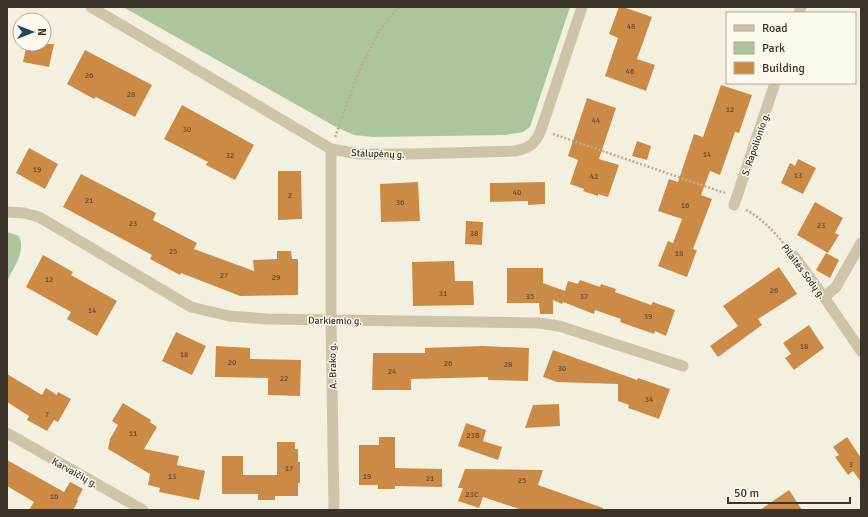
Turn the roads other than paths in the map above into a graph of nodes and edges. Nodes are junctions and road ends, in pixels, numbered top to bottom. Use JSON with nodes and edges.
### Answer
{"nodes":[{"id":1,"x":91,"y":7,"type":"edge"},
{"id":2,"x":582,"y":7,"type":"edge"},
{"id":3,"x":775,"y":84,"type":"edge"},
{"id":4,"x":331,"y":149,"type":"junction"},
{"id":5,"x":736,"y":201,"type":"road end"},
{"id":6,"x":7,"y":212,"type":"edge"},
{"id":7,"x":861,"y":242,"type":"edge"},
{"id":8,"x":794,"y":256,"type":"road end"},
{"id":9,"x":824,"y":297,"type":"junction"},
{"id":10,"x":331,"y":320,"type":"junction"},
{"id":11,"x":861,"y":351,"type":"edge"},
{"id":12,"x":683,"y":366,"type":"dead end"},
{"id":13,"x":7,"y":433,"type":"edge"},
{"id":14,"x":143,"y":510,"type":"edge"},
{"id":15,"x":334,"y":510,"type":"edge"}],
"edges":[{"from":1,"to":4,"type":"street","name":"Stalupėnų g."},
{"from":2,"to":4,"type":"street","name":"Stalupėnų g."},
{"from":3,"to":5,"type":"street","name":"S. Rapolionio g."},
{"from":4,"to":10,"type":"street","name":"A. Brako g."},
{"from":6,"to":10,"type":"street","name":"Darkiemio g."},
{"from":7,"to":9,"type":"street"},
{"from":8,"to":9,"type":"street","name":"Pilaitės Sodų g."},
{"from":9,"to":11,"type":"street","name":"Pilaitės Sodų g."},
{"from":10,"to":12,"type":"street","name":"Darkiemio g."},
{"from":10,"to":15,"type":"street","name":"A. Brako g."},
{"from":13,"to":14,"type":"street","name":"Karvaičių g."}]}
